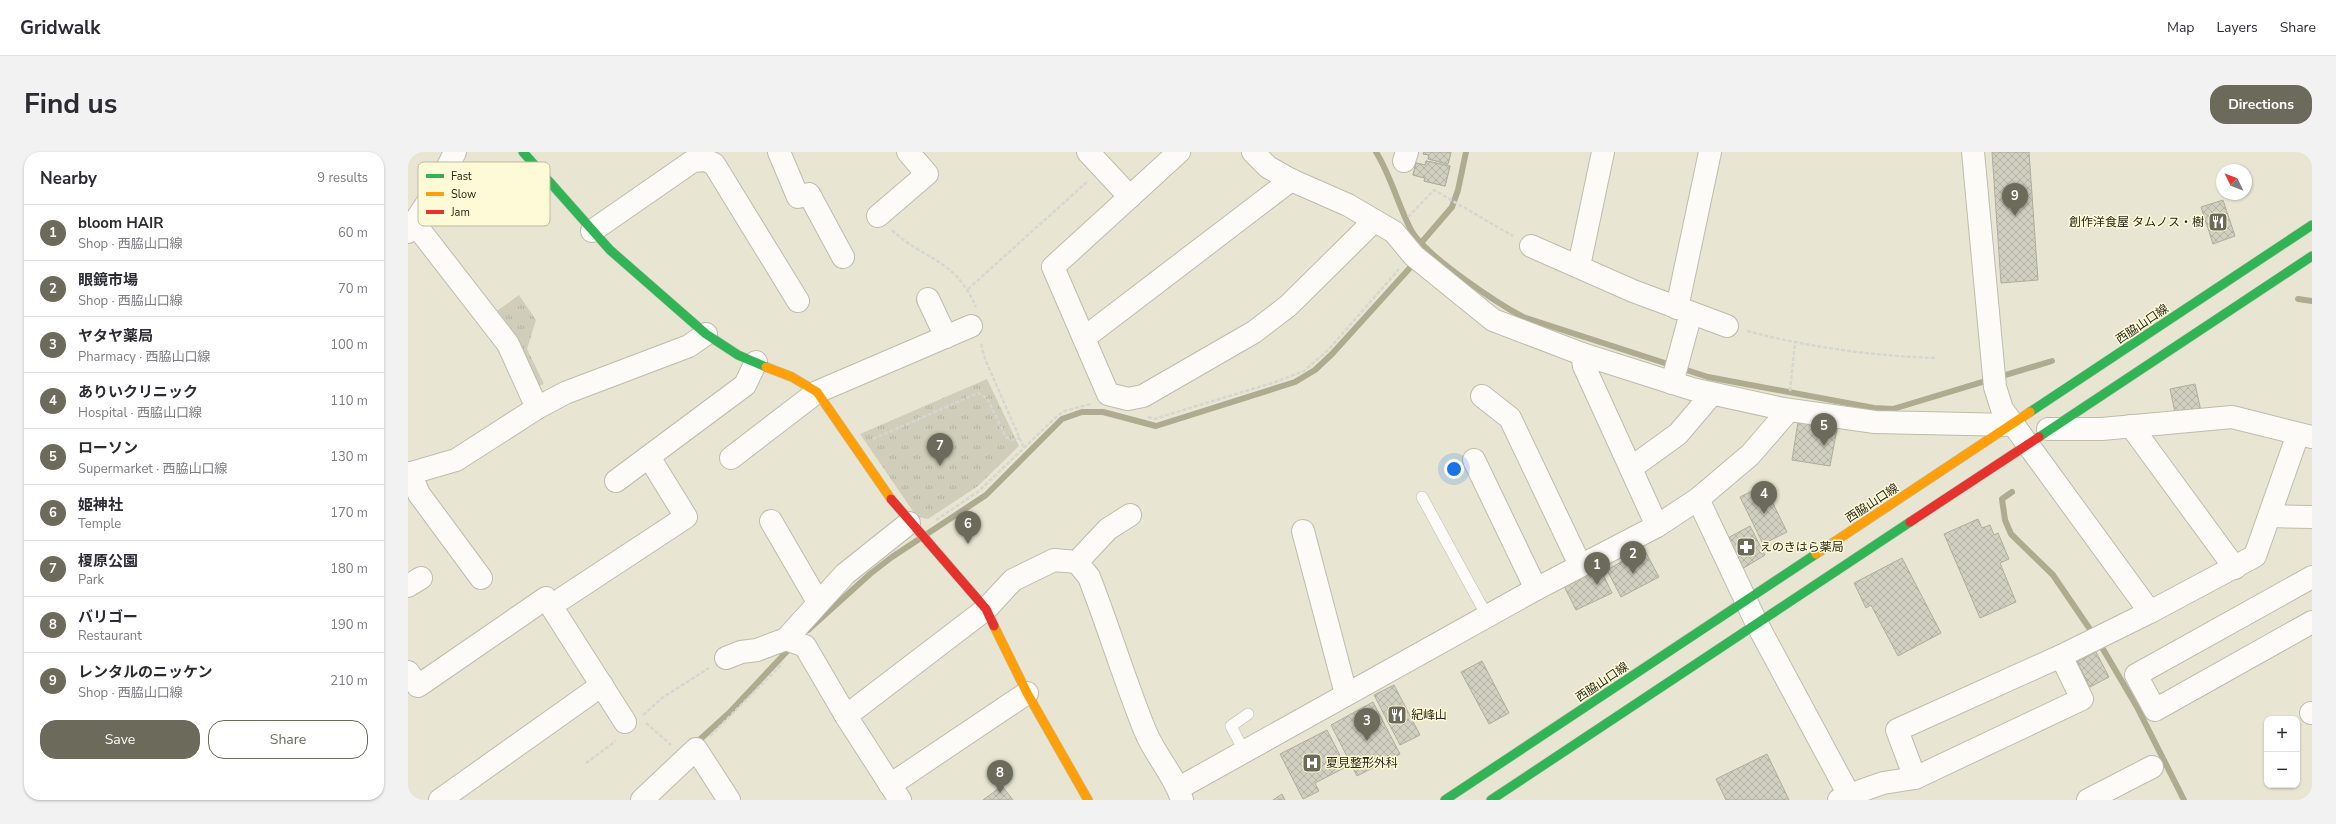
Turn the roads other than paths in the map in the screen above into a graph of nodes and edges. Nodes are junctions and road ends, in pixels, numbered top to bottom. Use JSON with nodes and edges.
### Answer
{"nodes":[{"id":1,"x":455,"y":152,"type":"edge"},
{"id":2,"x":522,"y":152,"type":"edge"},
{"id":3,"x":779,"y":152,"type":"edge"},
{"id":4,"x":908,"y":152,"type":"edge"},
{"id":5,"x":1179,"y":152,"type":"edge"},
{"id":6,"x":1253,"y":152,"type":"edge"},
{"id":7,"x":1603,"y":152,"type":"edge"},
{"id":8,"x":1710,"y":152,"type":"edge"},
{"id":9,"x":1973,"y":152,"type":"edge"},
{"id":10,"x":1095,"y":160,"type":"edge"},
{"id":11,"x":450,"y":162,"type":"edge"},
{"id":12,"x":531,"y":162,"type":"edge"},
{"id":13,"x":1291,"y":180,"type":"junction"},
{"id":14,"x":550,"y":184,"type":"edge"},
{"id":15,"x":1130,"y":197,"type":"junction"},
{"id":16,"x":878,"y":216,"type":"dead end"},
{"id":17,"x":418,"y":218,"type":"edge"},
{"id":18,"x":1374,"y":221,"type":"junction"},
{"id":19,"x":2312,"y":224,"type":"edge"},
{"id":20,"x":411,"y":228,"type":"edge"},
{"id":21,"x":592,"y":231,"type":"junction"},
{"id":22,"x":1531,"y":246,"type":"road end"},
{"id":23,"x":2312,"y":256,"type":"edge"},
{"id":24,"x":843,"y":257,"type":"dead end"},
{"id":25,"x":1579,"y":266,"type":"junction"},
{"id":26,"x":928,"y":299,"type":"dead end"},
{"id":27,"x":798,"y":301,"type":"dead end"},
{"id":28,"x":1684,"y":310,"type":"junction"},
{"id":29,"x":971,"y":326,"type":"dead end"},
{"id":30,"x":1727,"y":326,"type":"road end"},
{"id":31,"x":706,"y":334,"type":"junction"},
{"id":32,"x":946,"y":337,"type":"junction"},
{"id":33,"x":1084,"y":338,"type":"junction"},
{"id":34,"x":1582,"y":354,"type":"junction"},
{"id":35,"x":756,"y":362,"type":"junction"},
{"id":36,"x":1672,"y":383,"type":"junction"},
{"id":37,"x":817,"y":392,"type":"junction"},
{"id":38,"x":1712,"y":394,"type":"junction"},
{"id":39,"x":1482,"y":396,"type":"dead end"},
{"id":40,"x":537,"y":408,"type":"junction"},
{"id":41,"x":1781,"y":409,"type":"junction"},
{"id":42,"x":2013,"y":425,"type":"junction"},
{"id":43,"x":2131,"y":426,"type":"junction"},
{"id":44,"x":2048,"y":429,"type":"junction"},
{"id":45,"x":2305,"y":435,"type":"edge"},
{"id":46,"x":2027,"y":443,"type":"junction"},
{"id":47,"x":649,"y":457,"type":"junction"},
{"id":48,"x":731,"y":458,"type":"dead end"},
{"id":49,"x":1474,"y":460,"type":"dead end"},
{"id":50,"x":1631,"y":468,"type":"junction"},
{"id":51,"x":409,"y":474,"type":"edge"},
{"id":52,"x":616,"y":481,"type":"dead end"},
{"id":53,"x":1422,"y":497,"type":"dead end"},
{"id":54,"x":1698,"y":499,"type":"junction"},
{"id":55,"x":1130,"y":515,"type":"dead end"},
{"id":56,"x":2270,"y":516,"type":"junction"},
{"id":57,"x":2312,"y":517,"type":"edge"},
{"id":58,"x":1654,"y":520,"type":"junction"},
{"id":59,"x":771,"y":521,"type":"dead end"},
{"id":60,"x":1303,"y":531,"type":"dead end"},
{"id":61,"x":918,"y":533,"type":"junction"},
{"id":62,"x":1577,"y":559,"type":"junction"},
{"id":63,"x":1077,"y":562,"type":"junction"},
{"id":64,"x":2235,"y":568,"type":"junction"},
{"id":65,"x":2312,"y":577,"type":"edge"},
{"id":66,"x":481,"y":578,"type":"dead end"},
{"id":67,"x":1533,"y":583,"type":"junction"},
{"id":68,"x":563,"y":598,"type":"dead end"},
{"id":69,"x":1746,"y":601,"type":"junction"},
{"id":70,"x":818,"y":602,"type":"junction"},
{"id":71,"x":986,"y":609,"type":"junction"},
{"id":72,"x":1483,"y":609,"type":"junction"},
{"id":73,"x":2150,"y":612,"type":"junction"},
{"id":74,"x":2312,"y":622,"type":"edge"},
{"id":75,"x":1757,"y":624,"type":"junction"},
{"id":76,"x":794,"y":642,"type":"junction"},
{"id":77,"x":2061,"y":656,"type":"junction"},
{"id":78,"x":726,"y":658,"type":"road end"},
{"id":79,"x":408,"y":672,"type":"edge"},
{"id":80,"x":602,"y":685,"type":"junction"},
{"id":81,"x":1344,"y":687,"type":"junction"},
{"id":82,"x":1027,"y":693,"type":"junction"},
{"id":83,"x":1248,"y":714,"type":"dead end"},
{"id":84,"x":846,"y":716,"type":"junction"},
{"id":85,"x":621,"y":731,"type":"road end"},
{"id":86,"x":1241,"y":745,"type":"junction"},
{"id":87,"x":2152,"y":767,"type":"dead end"},
{"id":88,"x":1915,"y":778,"type":"junction"},
{"id":89,"x":895,"y":792,"type":"edge"},
{"id":90,"x":1181,"y":794,"type":"edge"},
{"id":91,"x":1844,"y":798,"type":"edge"},
{"id":92,"x":440,"y":800,"type":"edge"},
{"id":93,"x":642,"y":800,"type":"edge"},
{"id":94,"x":729,"y":800,"type":"edge"},
{"id":95,"x":1088,"y":800,"type":"edge"},
{"id":96,"x":1445,"y":800,"type":"edge"},
{"id":97,"x":1490,"y":800,"type":"edge"},
{"id":98,"x":2088,"y":800,"type":"edge"}],
"edges":[{"from":1,"to":11,"type":"street"},
{"from":2,"to":12,"type":"street"},
{"from":3,"to":24,"type":"street"},
{"from":4,"to":16,"type":"street"},
{"from":5,"to":15,"type":"street"},
{"from":6,"to":13,"type":"street"},
{"from":7,"to":25,"type":"street"},
{"from":8,"to":28,"type":"street"},
{"from":9,"to":42,"type":"street"},
{"from":10,"to":15,"type":"street"},
{"from":13,"to":18,"type":"street"},
{"from":13,"to":33,"type":"street"},
{"from":14,"to":21,"type":"street"},
{"from":15,"to":33,"type":"street"},
{"from":17,"to":20,"type":"street"},
{"from":18,"to":33,"type":"street"},
{"from":18,"to":34,"type":"street"},
{"from":19,"to":42,"type":"street","name":"西脇山口線"},
{"from":20,"to":40,"type":"street"},
{"from":21,"to":27,"type":"street"},
{"from":21,"to":31,"type":"street"},
{"from":22,"to":25,"type":"street"},
{"from":23,"to":44,"type":"street"},
{"from":25,"to":28,"type":"street"},
{"from":26,"to":32,"type":"street"},
{"from":28,"to":30,"type":"street"},
{"from":28,"to":36,"type":"street"},
{"from":29,"to":32,"type":"street"},
{"from":31,"to":35,"type":"street"},
{"from":31,"to":40,"type":"street"},
{"from":32,"to":37,"type":"street"},
{"from":34,"to":36,"type":"street"},
{"from":34,"to":50,"type":"street"},
{"from":35,"to":37,"type":"street"},
{"from":35,"to":47,"type":"street"},
{"from":36,"to":38,"type":"street"},
{"from":37,"to":48,"type":"street"},
{"from":37,"to":61,"type":"street"},
{"from":38,"to":41,"type":"street"},
{"from":38,"to":50,"type":"street"},
{"from":39,"to":62,"type":"street"},
{"from":40,"to":51,"type":"street"},
{"from":41,"to":42,"type":"street"},
{"from":41,"to":54,"type":"street"},
{"from":42,"to":46,"type":"street"},
{"from":42,"to":69,"type":"street","name":"西脇山口線"},
{"from":43,"to":44,"type":"street"},
{"from":43,"to":45,"type":"street"},
{"from":43,"to":64,"type":"street"},
{"from":44,"to":46,"type":"street"},
{"from":45,"to":56,"type":"street"},
{"from":46,"to":73,"type":"street"},
{"from":46,"to":75,"type":"street"},
{"from":47,"to":52,"type":"street"},
{"from":47,"to":68,"type":"street"},
{"from":49,"to":67,"type":"street"},
{"from":50,"to":58,"type":"street"},
{"from":51,"to":66,"type":"street"},
{"from":53,"to":72,"type":"lane"},
{"from":54,"to":58,"type":"street"},
{"from":54,"to":69,"type":"street"},
{"from":55,"to":63,"type":"street"},
{"from":56,"to":57,"type":"street"},
{"from":56,"to":64,"type":"street"},
{"from":58,"to":62,"type":"street"},
{"from":59,"to":70,"type":"street"},
{"from":60,"to":81,"type":"street"},
{"from":61,"to":70,"type":"street"},
{"from":61,"to":71,"type":"street"},
{"from":62,"to":67,"type":"street"},
{"from":63,"to":71,"type":"street"},
{"from":63,"to":90,"type":"street"},
{"from":64,"to":73,"type":"street"},
{"from":65,"to":74,"type":"street"},
{"from":67,"to":72,"type":"street"},
{"from":69,"to":75,"type":"street"},
{"from":69,"to":96,"type":"street","name":"西脇山口線"},
{"from":70,"to":76,"type":"street"},
{"from":71,"to":82,"type":"street"},
{"from":71,"to":84,"type":"street"},
{"from":72,"to":81,"type":"street"},
{"from":73,"to":77,"type":"street"},
{"from":75,"to":91,"type":"street"},
{"from":75,"to":97,"type":"street"},
{"from":76,"to":78,"type":"street"},
{"from":76,"to":84,"type":"street"},
{"from":77,"to":88,"type":"street"},
{"from":77,"to":88,"type":"street"},
{"from":79,"to":80,"type":"street"},
{"from":80,"to":85,"type":"street"},
{"from":80,"to":92,"type":"street"},
{"from":81,"to":86,"type":"street"},
{"from":82,"to":89,"type":"street"},
{"from":82,"to":95,"type":"street"},
{"from":83,"to":86,"type":"lane"},
{"from":84,"to":89,"type":"street"},
{"from":86,"to":90,"type":"street"},
{"from":87,"to":98,"type":"street"},
{"from":88,"to":91,"type":"street"},
{"from":93,"to":94,"type":"street"}]}
